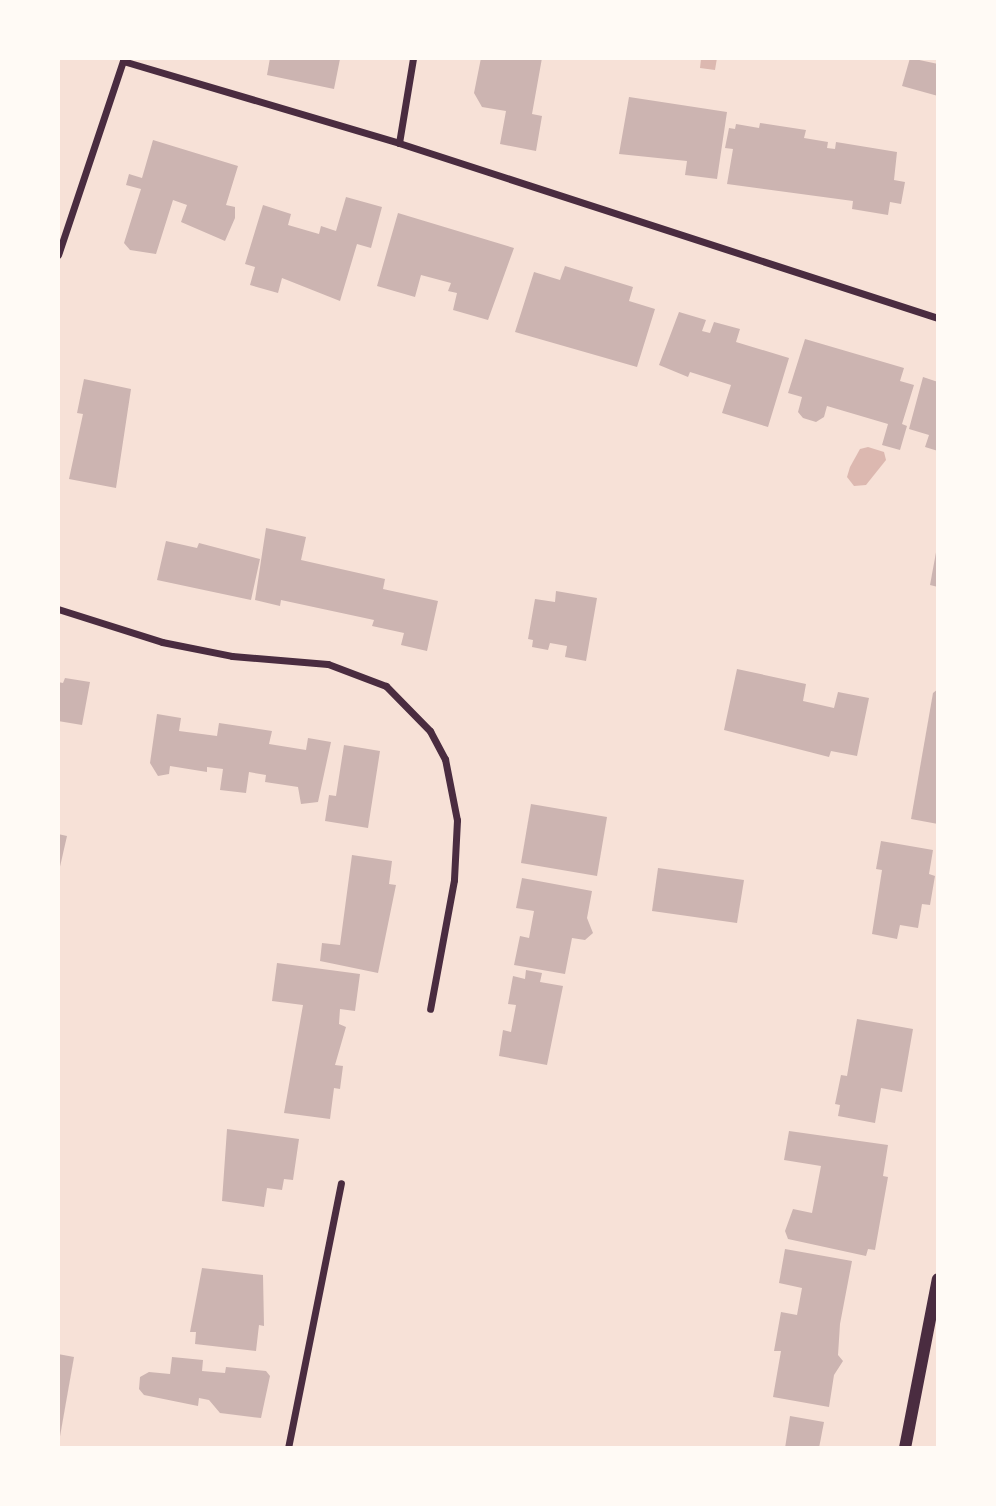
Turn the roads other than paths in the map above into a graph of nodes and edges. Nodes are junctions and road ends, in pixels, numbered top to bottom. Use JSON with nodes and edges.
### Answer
{"nodes":[{"id":1,"x":413,"y":58,"type":"edge"},
{"id":2,"x":122,"y":59,"type":"edge"},
{"id":3,"x":399,"y":143,"type":"junction"},
{"id":4,"x":58,"y":255,"type":"edge"},
{"id":5,"x":938,"y":318,"type":"edge"},
{"id":6,"x":58,"y":609,"type":"edge"},
{"id":7,"x":430,"y":1009,"type":"dead end"},
{"id":8,"x":341,"y":1183,"type":"dead end"},
{"id":9,"x":938,"y":1279,"type":"edge"},
{"id":10,"x":288,"y":1448,"type":"edge"},
{"id":11,"x":905,"y":1448,"type":"edge"}],
"edges":[{"from":1,"to":3,"type":"street"},
{"from":2,"to":3,"type":"street"},
{"from":2,"to":4,"type":"street"},
{"from":3,"to":5,"type":"street"},
{"from":6,"to":7,"type":"street"},
{"from":8,"to":10,"type":"street"},
{"from":9,"to":11,"type":"street"}]}
